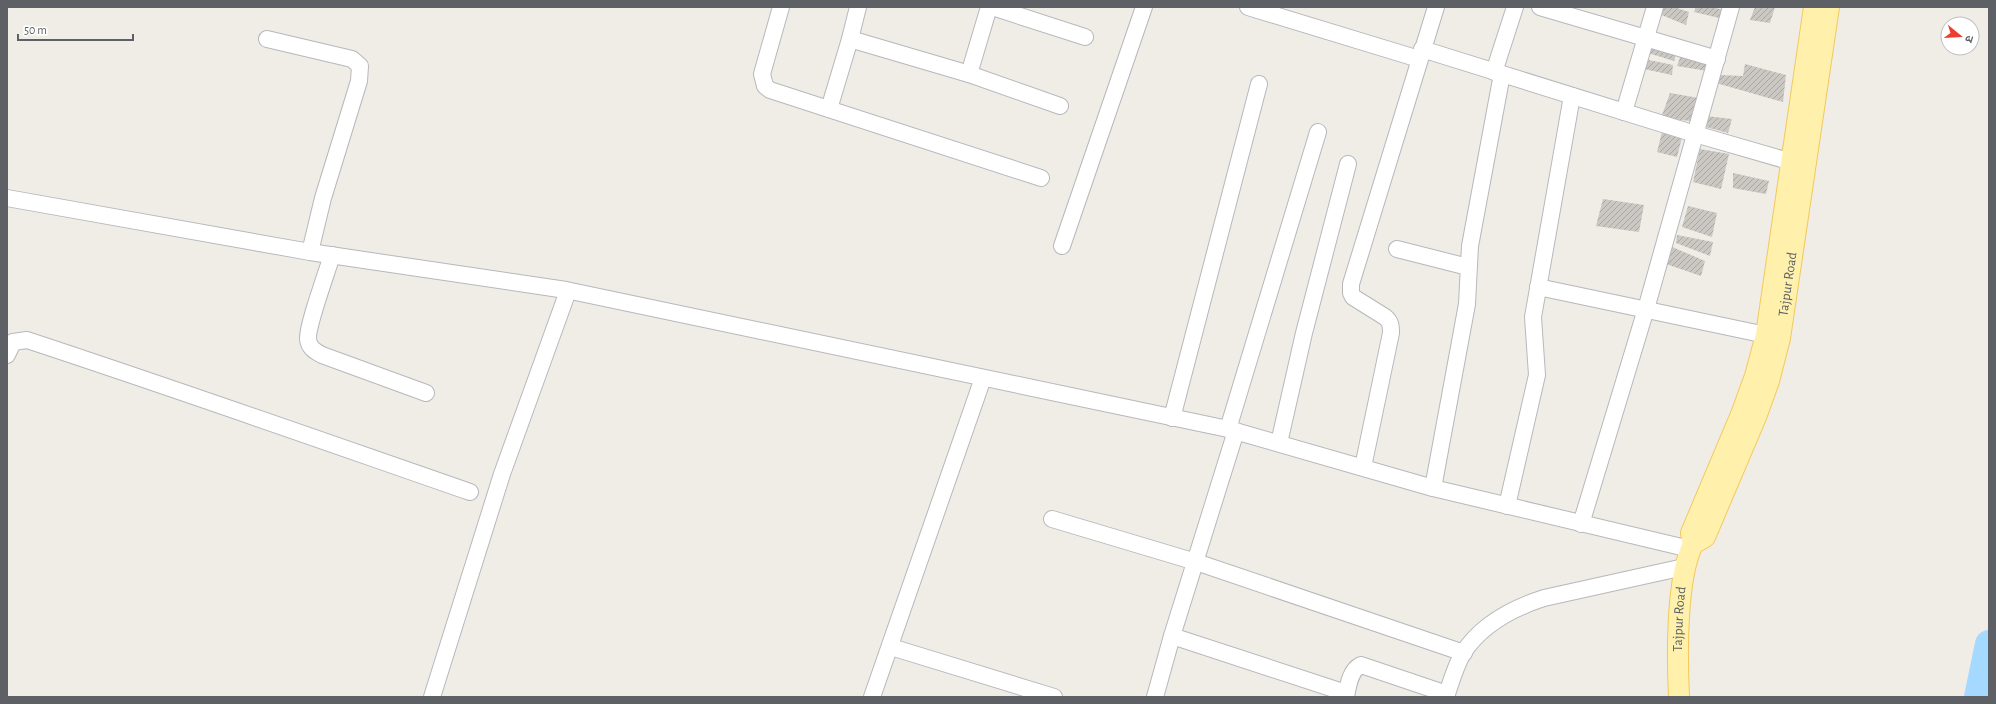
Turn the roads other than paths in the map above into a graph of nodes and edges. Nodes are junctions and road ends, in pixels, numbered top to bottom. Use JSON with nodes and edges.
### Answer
{"nodes":[{"id":1,"x":781,"y":7,"type":"edge"},
{"id":2,"x":858,"y":7,"type":"edge"},
{"id":3,"x":990,"y":7,"type":"edge"},
{"id":4,"x":1144,"y":7,"type":"edge"},
{"id":5,"x":1436,"y":7,"type":"edge"},
{"id":6,"x":1515,"y":7,"type":"edge"},
{"id":7,"x":1540,"y":7,"type":"edge"},
{"id":8,"x":1655,"y":7,"type":"edge"},
{"id":9,"x":1732,"y":7,"type":"edge"},
{"id":10,"x":1814,"y":7,"type":"edge"},
{"id":11,"x":1829,"y":7,"type":"edge"},
{"id":12,"x":1257,"y":8,"type":"edge"},
{"id":13,"x":1085,"y":38,"type":"dead end"},
{"id":14,"x":1645,"y":38,"type":"junction"},
{"id":15,"x":267,"y":39,"type":"dead end"},
{"id":16,"x":850,"y":39,"type":"junction"},
{"id":17,"x":1421,"y":54,"type":"junction"},
{"id":18,"x":1717,"y":58,"type":"junction"},
{"id":19,"x":1498,"y":73,"type":"junction"},
{"id":20,"x":969,"y":74,"type":"junction"},
{"id":21,"x":1259,"y":84,"type":"dead end"},
{"id":22,"x":1572,"y":96,"type":"junction"},
{"id":23,"x":1060,"y":106,"type":"dead end"},
{"id":24,"x":829,"y":109,"type":"junction"},
{"id":25,"x":1624,"y":112,"type":"junction"},
{"id":26,"x":1318,"y":132,"type":"dead end"},
{"id":27,"x":1695,"y":134,"type":"junction"},
{"id":28,"x":1792,"y":162,"type":"junction"},
{"id":29,"x":1348,"y":164,"type":"dead end"},
{"id":30,"x":1041,"y":178,"type":"dead end"},
{"id":31,"x":7,"y":198,"type":"edge"},
{"id":32,"x":1062,"y":246,"type":"dead end"},
{"id":33,"x":1397,"y":250,"type":"dead end"},
{"id":34,"x":310,"y":252,"type":"junction"},
{"id":35,"x":332,"y":255,"type":"junction"},
{"id":36,"x":1468,"y":267,"type":"junction"},
{"id":37,"x":1538,"y":286,"type":"junction"},
{"id":38,"x":568,"y":291,"type":"junction"},
{"id":39,"x":1646,"y":309,"type":"junction"},
{"id":40,"x":1766,"y":335,"type":"junction"},
{"id":41,"x":7,"y":355,"type":"edge"},
{"id":42,"x":983,"y":378,"type":"junction"},
{"id":43,"x":426,"y":394,"type":"dead end"},
{"id":44,"x":1172,"y":418,"type":"junction"},
{"id":45,"x":1232,"y":430,"type":"junction"},
{"id":46,"x":1279,"y":443,"type":"junction"},
{"id":47,"x":1363,"y":467,"type":"junction"},
{"id":48,"x":1433,"y":488,"type":"junction"},
{"id":49,"x":470,"y":492,"type":"dead end"},
{"id":50,"x":1507,"y":506,"type":"junction"},
{"id":51,"x":1052,"y":519,"type":"dead end"},
{"id":52,"x":1581,"y":524,"type":"junction"},
{"id":53,"x":1689,"y":553,"type":"junction"},
{"id":54,"x":1196,"y":562,"type":"junction"},
{"id":55,"x":1172,"y":636,"type":"junction"},
{"id":56,"x":891,"y":647,"type":"junction"},
{"id":57,"x":1464,"y":653,"type":"junction"},
{"id":58,"x":1346,"y":695,"type":"edge"},
{"id":59,"x":1447,"y":696,"type":"edge"},
{"id":60,"x":432,"y":697,"type":"edge"},
{"id":61,"x":872,"y":697,"type":"edge"},
{"id":62,"x":1054,"y":697,"type":"edge"},
{"id":63,"x":1155,"y":697,"type":"edge"},
{"id":64,"x":1679,"y":697,"type":"edge"}],
"edges":[{"from":1,"to":24,"type":"street"},
{"from":2,"to":16,"type":"street"},
{"from":3,"to":13,"type":"street"},
{"from":3,"to":20,"type":"street"},
{"from":4,"to":32,"type":"street"},
{"from":5,"to":17,"type":"street"},
{"from":6,"to":19,"type":"street"},
{"from":7,"to":14,"type":"street"},
{"from":8,"to":14,"type":"street"},
{"from":9,"to":18,"type":"street"},
{"from":10,"to":28,"type":"main road","name":"Tajpur Road"},
{"from":11,"to":53,"type":"main road","name":"Tajpur Road"},
{"from":12,"to":17,"type":"street"},
{"from":14,"to":18,"type":"street"},
{"from":14,"to":25,"type":"street"},
{"from":15,"to":34,"type":"street"},
{"from":16,"to":20,"type":"street"},
{"from":16,"to":24,"type":"street"},
{"from":17,"to":19,"type":"street"},
{"from":17,"to":47,"type":"street"},
{"from":18,"to":27,"type":"street"},
{"from":19,"to":22,"type":"street"},
{"from":19,"to":36,"type":"street"},
{"from":20,"to":23,"type":"street"},
{"from":21,"to":44,"type":"street"},
{"from":22,"to":25,"type":"street"},
{"from":22,"to":37,"type":"street"},
{"from":24,"to":30,"type":"street"},
{"from":25,"to":27,"type":"street"},
{"from":26,"to":45,"type":"street"},
{"from":27,"to":28,"type":"street"},
{"from":27,"to":39,"type":"street"},
{"from":28,"to":40,"type":"main road","name":"Tajpur Road"},
{"from":29,"to":46,"type":"street"},
{"from":31,"to":34,"type":"street"},
{"from":33,"to":36,"type":"street"},
{"from":34,"to":35,"type":"street"},
{"from":35,"to":38,"type":"street"},
{"from":35,"to":43,"type":"street"},
{"from":36,"to":48,"type":"street"},
{"from":37,"to":39,"type":"street"},
{"from":37,"to":50,"type":"street"},
{"from":38,"to":42,"type":"street"},
{"from":38,"to":60,"type":"street"},
{"from":39,"to":40,"type":"street"},
{"from":39,"to":52,"type":"street"},
{"from":40,"to":53,"type":"main road","name":"Tajpur Road"},
{"from":41,"to":49,"type":"street"},
{"from":42,"to":44,"type":"street"},
{"from":42,"to":56,"type":"street"},
{"from":44,"to":45,"type":"street"},
{"from":45,"to":46,"type":"street"},
{"from":45,"to":54,"type":"street"},
{"from":46,"to":47,"type":"street"},
{"from":47,"to":48,"type":"street"},
{"from":48,"to":50,"type":"street"},
{"from":50,"to":52,"type":"street"},
{"from":51,"to":54,"type":"street"},
{"from":52,"to":53,"type":"street"},
{"from":53,"to":57,"type":"street"},
{"from":53,"to":64,"type":"main road","name":"Tajpur Road"},
{"from":54,"to":55,"type":"street"},
{"from":54,"to":57,"type":"street"},
{"from":55,"to":58,"type":"street"},
{"from":55,"to":63,"type":"street"},
{"from":56,"to":61,"type":"street"},
{"from":56,"to":62,"type":"street"},
{"from":57,"to":59,"type":"street"},
{"from":58,"to":59,"type":"street"}]}
